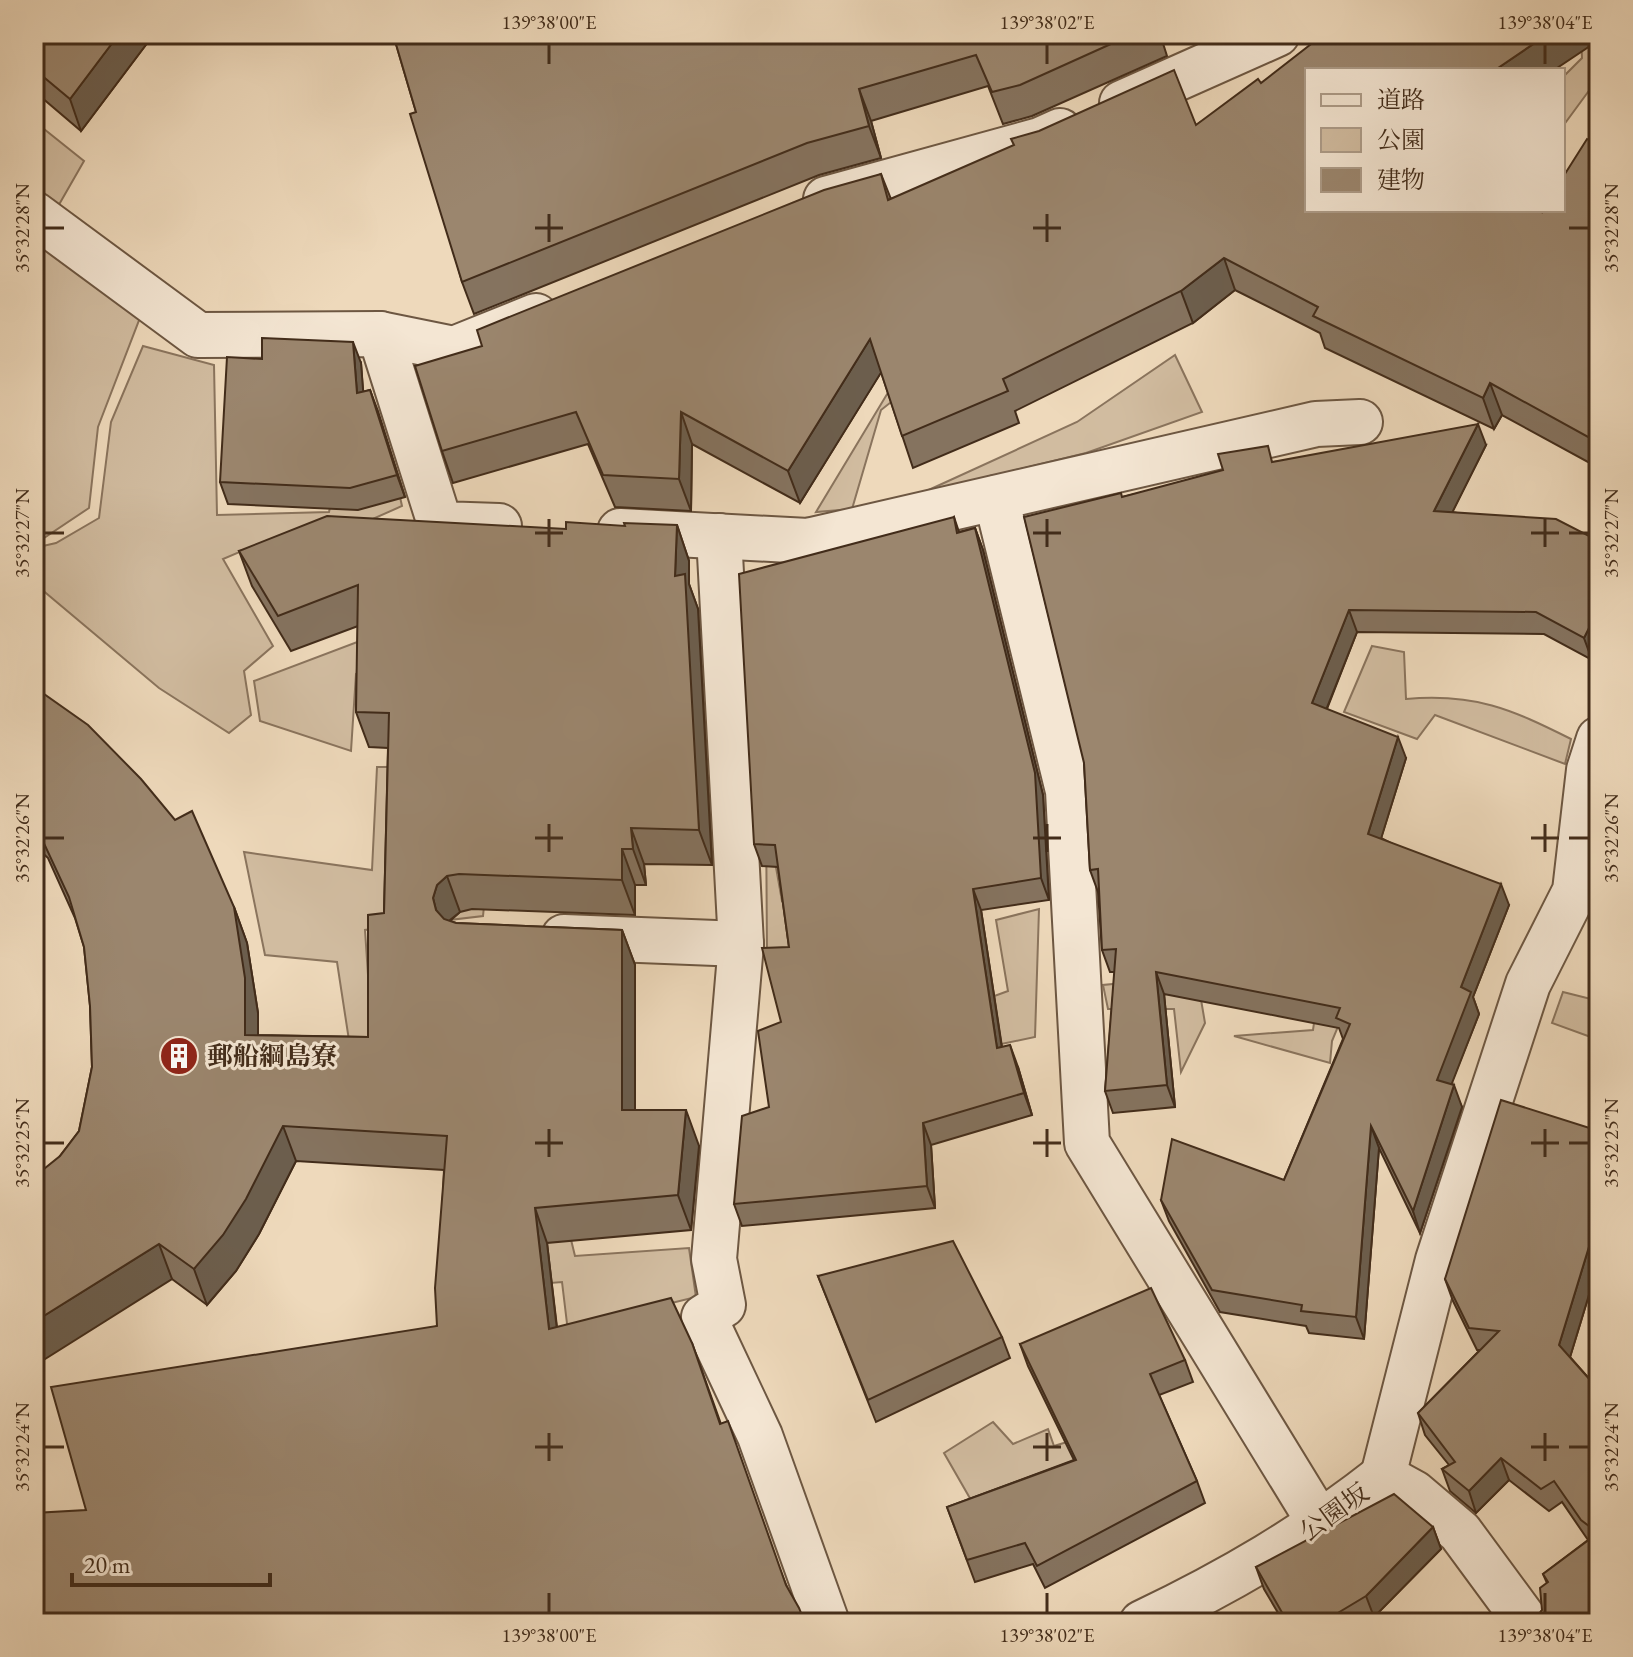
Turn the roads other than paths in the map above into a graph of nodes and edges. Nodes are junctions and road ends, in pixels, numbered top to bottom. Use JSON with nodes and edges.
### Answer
{"nodes":[{"id":1,"x":1277,"y":34,"type":"edge"},
{"id":2,"x":34,"y":214,"type":"edge"},
{"id":3,"x":786,"y":215,"type":"edge"},
{"id":4,"x":571,"y":302,"type":"edge"},
{"id":5,"x":380,"y":334,"type":"junction"},
{"id":6,"x":1360,"y":422,"type":"dead end"},
{"id":7,"x":996,"y":498,"type":"junction"},
{"id":8,"x":533,"y":528,"type":"edge"},
{"id":9,"x":579,"y":530,"type":"edge"},
{"id":10,"x":719,"y":536,"type":"junction"},
{"id":11,"x":1599,"y":739,"type":"edge"},
{"id":12,"x":518,"y":936,"type":"edge"},
{"id":13,"x":741,"y":944,"type":"junction"},
{"id":14,"x":1383,"y":1476,"type":"junction"},
{"id":15,"x":1321,"y":1525,"type":"junction"},
{"id":16,"x":827,"y":1623,"type":"edge"},
{"id":17,"x":1142,"y":1623,"type":"edge"},
{"id":18,"x":1527,"y":1623,"type":"edge"}],
"edges":[{"from":1,"to":3,"type":"street"},
{"from":2,"to":5,"type":"street"},
{"from":4,"to":5,"type":"street"},
{"from":5,"to":8,"type":"street"},
{"from":6,"to":7,"type":"street"},
{"from":7,"to":10,"type":"street"},
{"from":7,"to":15,"type":"street"},
{"from":9,"to":10,"type":"street"},
{"from":10,"to":13,"type":"street"},
{"from":11,"to":14,"type":"street"},
{"from":12,"to":13,"type":"street"},
{"from":13,"to":16,"type":"street"},
{"from":14,"to":15,"type":"street","name":"公園坂"},
{"from":14,"to":18,"type":"street","name":"公園坂"},
{"from":15,"to":17,"type":"street","name":"公園坂"}]}
